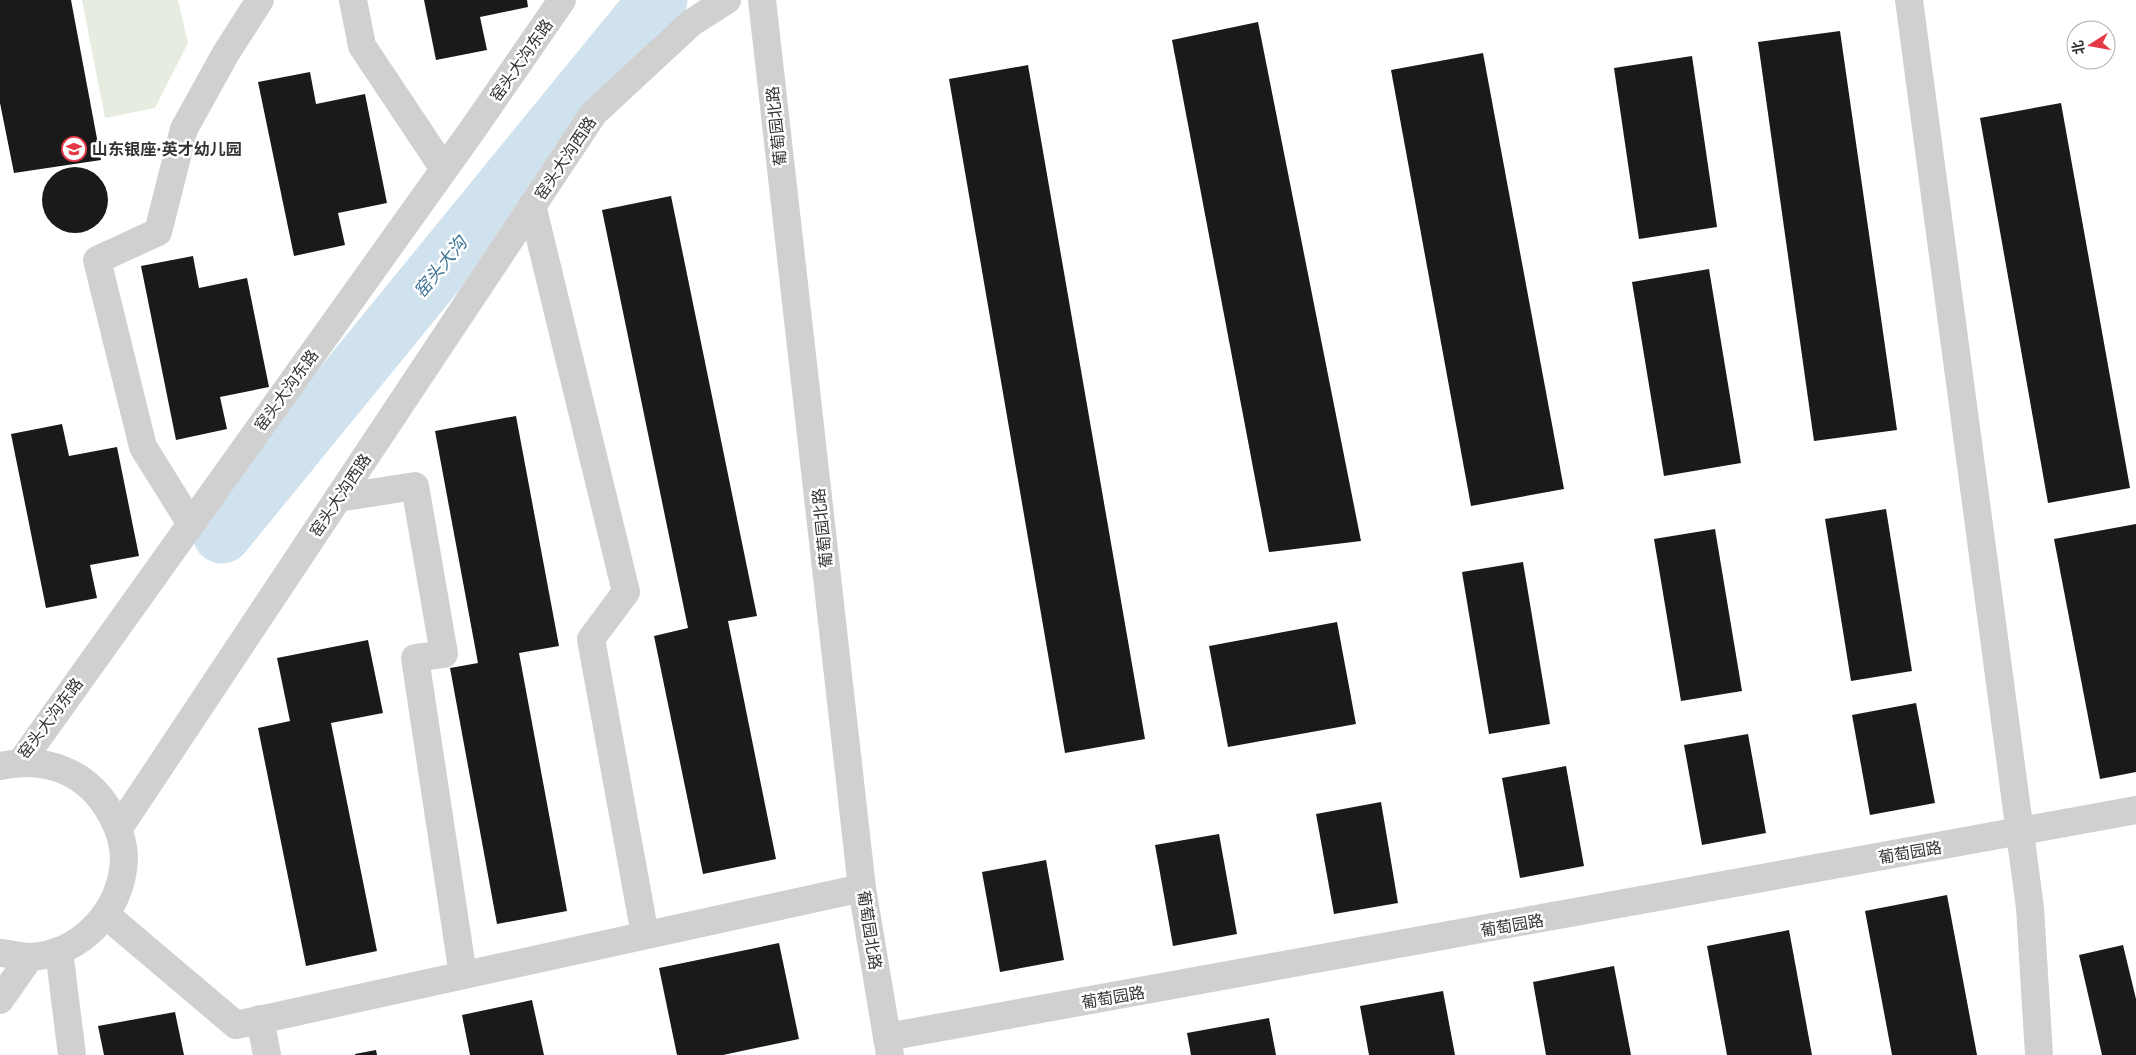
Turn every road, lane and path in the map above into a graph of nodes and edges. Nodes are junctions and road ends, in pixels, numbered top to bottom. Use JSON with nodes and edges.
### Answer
{"nodes":[{"id":1,"x":260,"y":0,"type":"edge"},
{"id":2,"x":353,"y":0,"type":"edge"},
{"id":3,"x":562,"y":0,"type":"edge"},
{"id":4,"x":727,"y":0,"type":"edge"},
{"id":5,"x":762,"y":0,"type":"edge"},
{"id":6,"x":1910,"y":0,"type":"edge"},
{"id":7,"x":444,"y":170,"type":"junction"},
{"id":8,"x":532,"y":205,"type":"junction"},
{"id":9,"x":338,"y":498,"type":"junction"},
{"id":10,"x":191,"y":524,"type":"junction"},
{"id":11,"x":10,"y":764,"type":"edge"},
{"id":12,"x":2136,"y":810,"type":"edge"},
{"id":13,"x":119,"y":828,"type":"junction"},
{"id":14,"x":2019,"y":832,"type":"junction"},
{"id":15,"x":862,"y":888,"type":"junction"},
{"id":16,"x":106,"y":915,"type":"junction"},
{"id":17,"x":645,"y":935,"type":"junction"},
{"id":18,"x":59,"y":951,"type":"junction"},
{"id":19,"x":0,"y":953,"type":"edge"},
{"id":20,"x":30,"y":957,"type":"junction"},
{"id":21,"x":463,"y":975,"type":"junction"},
{"id":22,"x":0,"y":1000,"type":"edge"},
{"id":23,"x":260,"y":1020,"type":"junction"},
{"id":24,"x":889,"y":1046,"type":"edge"},
{"id":25,"x":72,"y":1055,"type":"edge"},
{"id":26,"x":267,"y":1055,"type":"edge"},
{"id":27,"x":2040,"y":1055,"type":"edge"}],
"edges":[{"from":1,"to":10,"type":"street"},
{"from":2,"to":7,"type":"street"},
{"from":3,"to":7,"type":"street","name":"窑头大沟东路"},
{"from":4,"to":8,"type":"street","name":"窑头大沟西路"},
{"from":5,"to":15,"type":"street","name":"葡萄园北路"},
{"from":6,"to":14,"type":"street"},
{"from":7,"to":10,"type":"street","name":"窑头大沟东路"},
{"from":8,"to":9,"type":"street","name":"窑头大沟西路"},
{"from":8,"to":17,"type":"street"},
{"from":9,"to":13,"type":"street","name":"窑头大沟西路"},
{"from":9,"to":21,"type":"street"},
{"from":10,"to":11,"type":"street","name":"窑头大沟东路"},
{"from":11,"to":13,"type":"street"},
{"from":12,"to":14,"type":"street","name":"葡萄园路"},
{"from":13,"to":16,"type":"street"},
{"from":14,"to":24,"type":"street","name":"葡萄园路"},
{"from":14,"to":27,"type":"street"},
{"from":15,"to":17,"type":"street"},
{"from":15,"to":24,"type":"street","name":"葡萄园北路"},
{"from":16,"to":18,"type":"street"},
{"from":16,"to":23,"type":"street"},
{"from":17,"to":21,"type":"street"},
{"from":18,"to":20,"type":"street"},
{"from":18,"to":25,"type":"street"},
{"from":19,"to":20,"type":"street"},
{"from":20,"to":22,"type":"street"},
{"from":21,"to":23,"type":"street"},
{"from":23,"to":26,"type":"street"}]}
